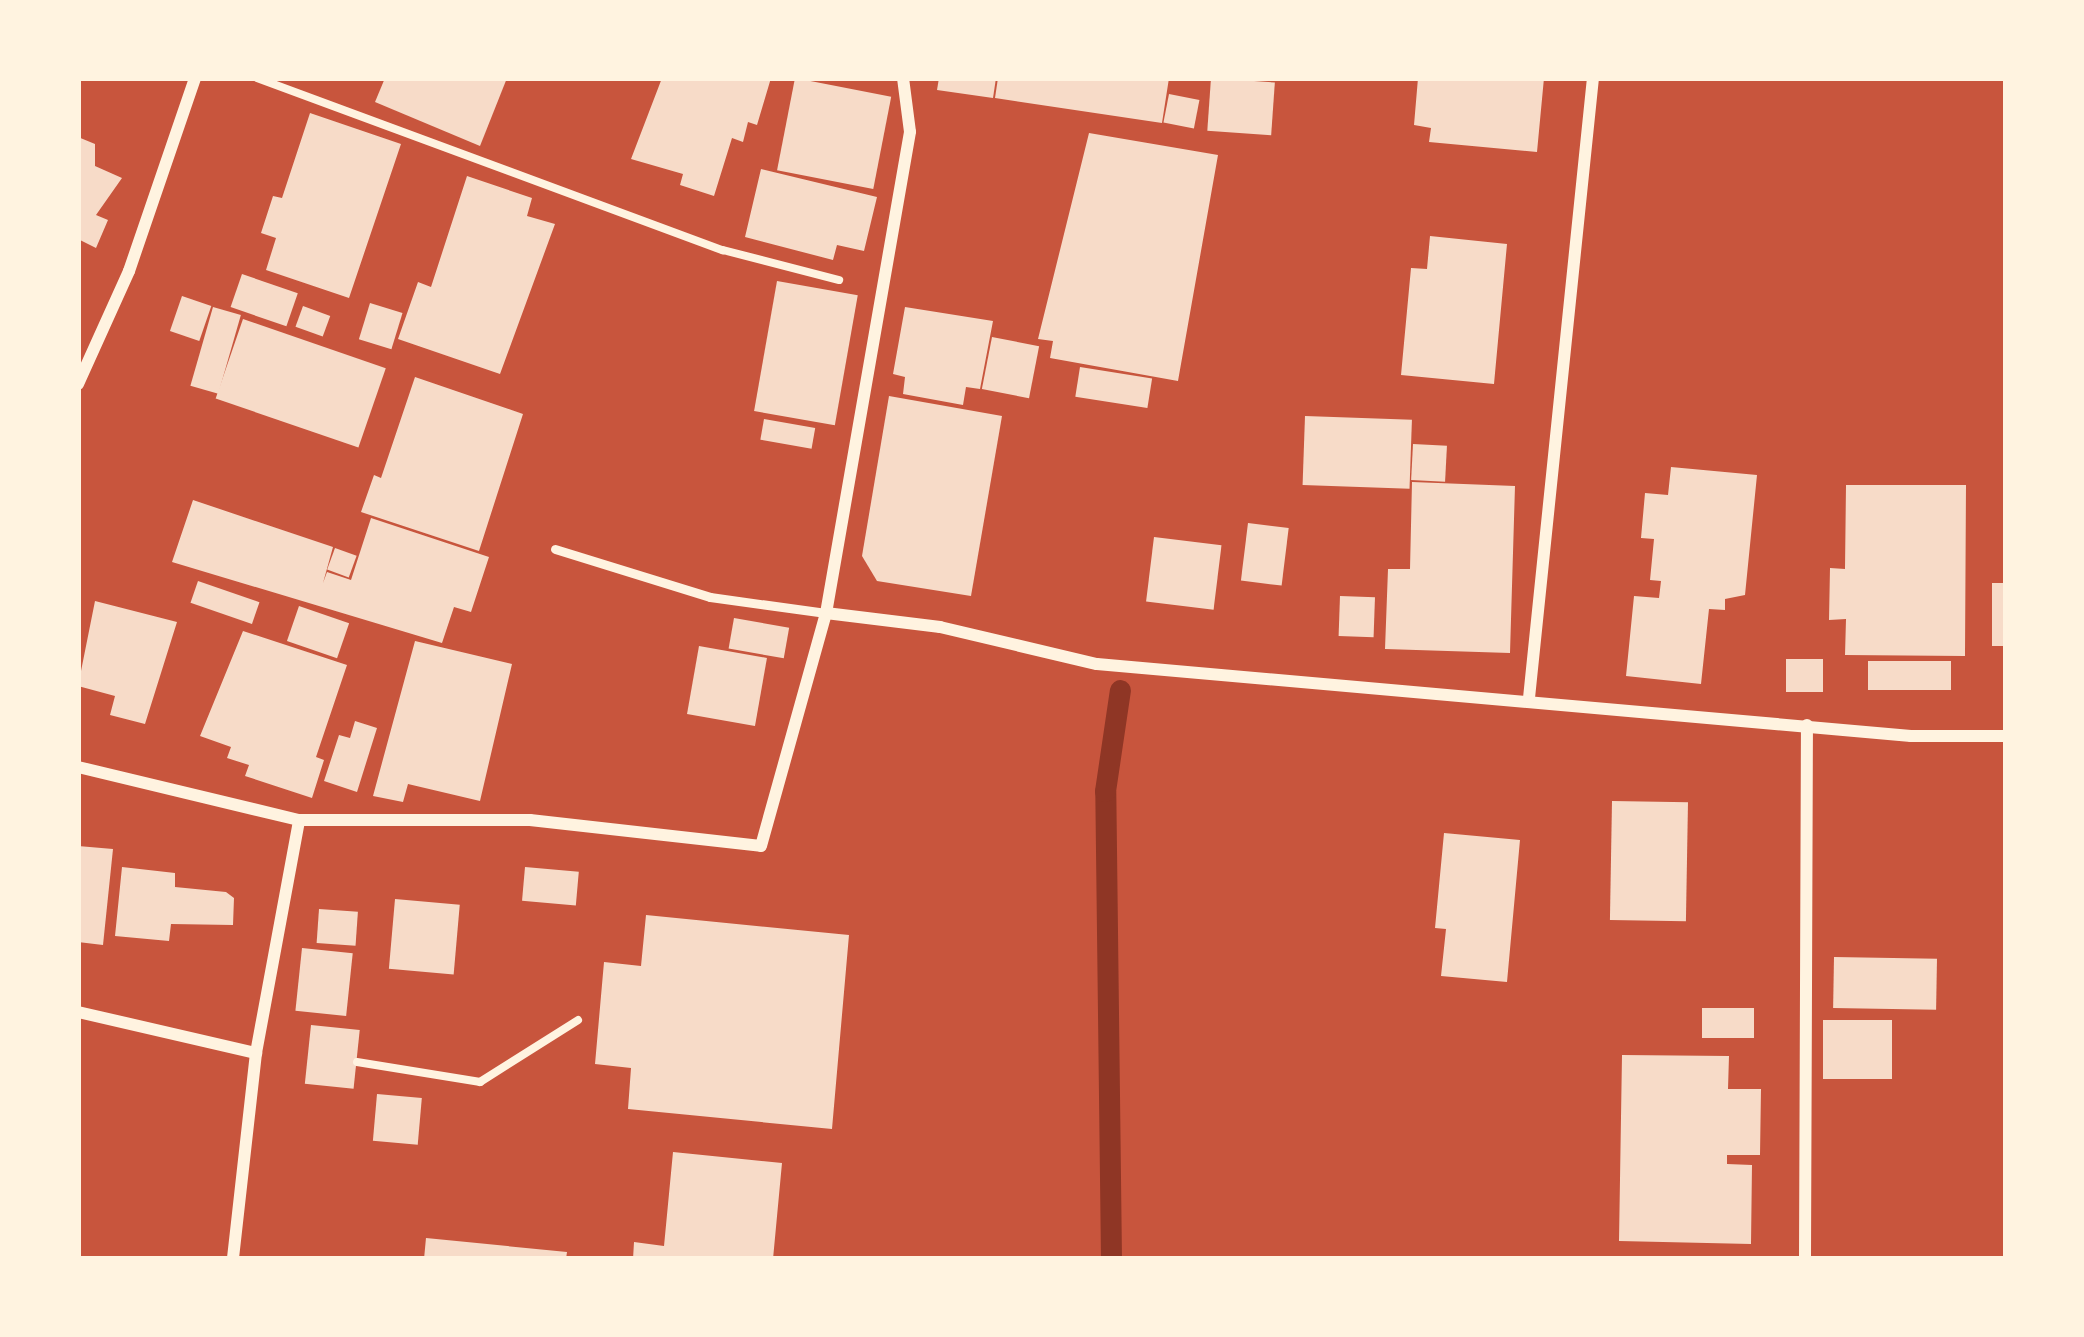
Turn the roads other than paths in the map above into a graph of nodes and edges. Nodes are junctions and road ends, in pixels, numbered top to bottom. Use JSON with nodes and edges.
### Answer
{"nodes":[{"id":1,"x":195,"y":78,"type":"edge"},
{"id":2,"x":903,"y":78,"type":"edge"},
{"id":3,"x":1593,"y":78,"type":"edge"},
{"id":4,"x":78,"y":384,"type":"edge"},
{"id":5,"x":555,"y":549,"type":"dead end"},
{"id":6,"x":826,"y":613,"type":"junction"},
{"id":7,"x":1529,"y":698,"type":"junction"},
{"id":8,"x":1808,"y":725,"type":"junction"},
{"id":9,"x":2006,"y":736,"type":"edge"},
{"id":10,"x":78,"y":767,"type":"edge"},
{"id":11,"x":299,"y":820,"type":"junction"},
{"id":12,"x":78,"y":1012,"type":"edge"},
{"id":13,"x":256,"y":1053,"type":"junction"},
{"id":14,"x":233,"y":1259,"type":"edge"},
{"id":15,"x":1805,"y":1259,"type":"edge"}],
"edges":[{"from":1,"to":4,"type":"street"},
{"from":2,"to":6,"type":"street"},
{"from":3,"to":7,"type":"street"},
{"from":5,"to":6,"type":"lane"},
{"from":6,"to":7,"type":"street"},
{"from":6,"to":11,"type":"street"},
{"from":7,"to":8,"type":"street"},
{"from":8,"to":9,"type":"street"},
{"from":8,"to":15,"type":"street"},
{"from":10,"to":11,"type":"street"},
{"from":11,"to":13,"type":"street"},
{"from":12,"to":13,"type":"street"},
{"from":13,"to":14,"type":"street"}]}
